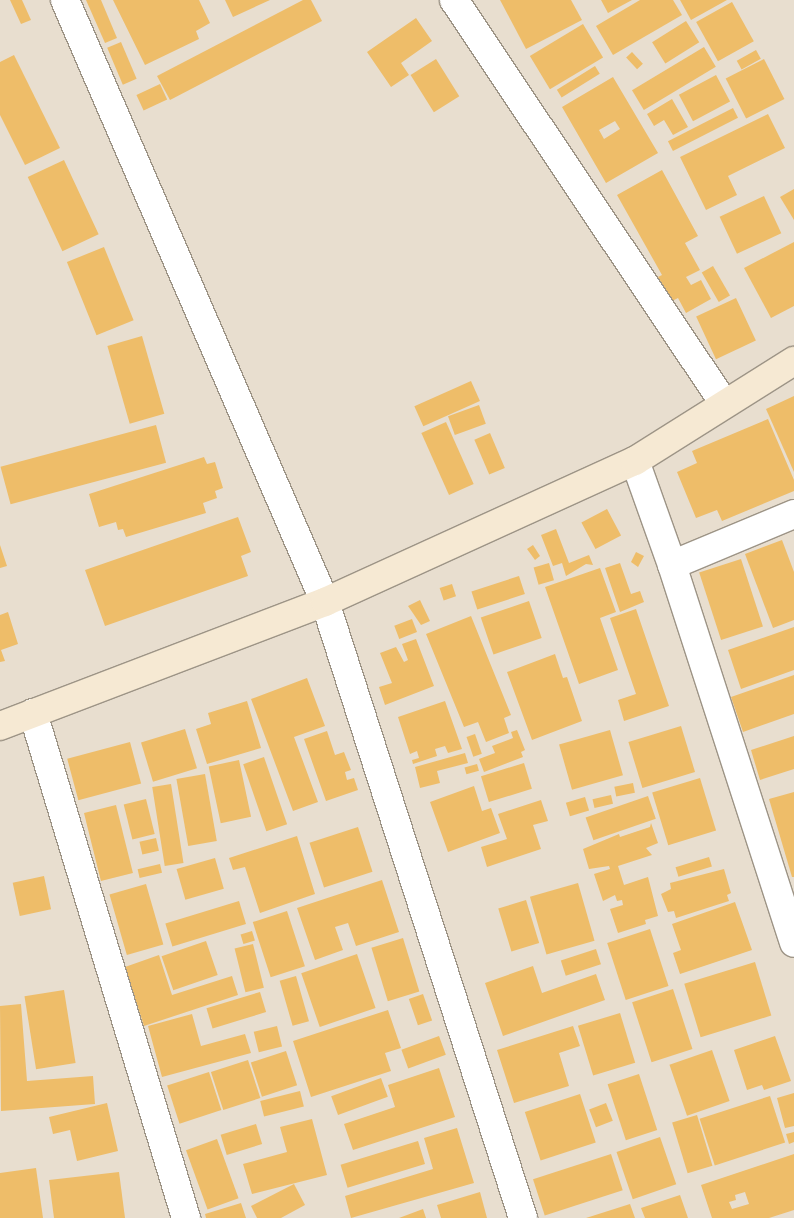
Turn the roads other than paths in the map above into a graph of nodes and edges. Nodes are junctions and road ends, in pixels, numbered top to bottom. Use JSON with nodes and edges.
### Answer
{"nodes":[{"id":1,"x":65,"y":0,"type":"edge"},
{"id":2,"x":454,"y":0,"type":"edge"},
{"id":3,"x":794,"y":361,"type":"edge"},
{"id":4,"x":724,"y":404,"type":"junction"},
{"id":5,"x":635,"y":461,"type":"junction"},
{"id":6,"x":794,"y":514,"type":"edge"},
{"id":7,"x":672,"y":565,"type":"junction"},
{"id":8,"x":325,"y":602,"type":"junction"},
{"id":9,"x":33,"y":713,"type":"junction"},
{"id":10,"x":0,"y":726,"type":"edge"},
{"id":11,"x":794,"y":943,"type":"edge"},
{"id":12,"x":186,"y":1218,"type":"edge"},
{"id":13,"x":523,"y":1218,"type":"edge"}],
"edges":[{"from":1,"to":8,"type":"street"},
{"from":2,"to":4,"type":"street"},
{"from":3,"to":4,"type":"street"},
{"from":4,"to":5,"type":"street"},
{"from":5,"to":7,"type":"street"},
{"from":5,"to":8,"type":"street"},
{"from":6,"to":7,"type":"street"},
{"from":7,"to":11,"type":"street"},
{"from":8,"to":9,"type":"street"},
{"from":8,"to":13,"type":"street"},
{"from":9,"to":10,"type":"street"},
{"from":9,"to":12,"type":"street"}]}
